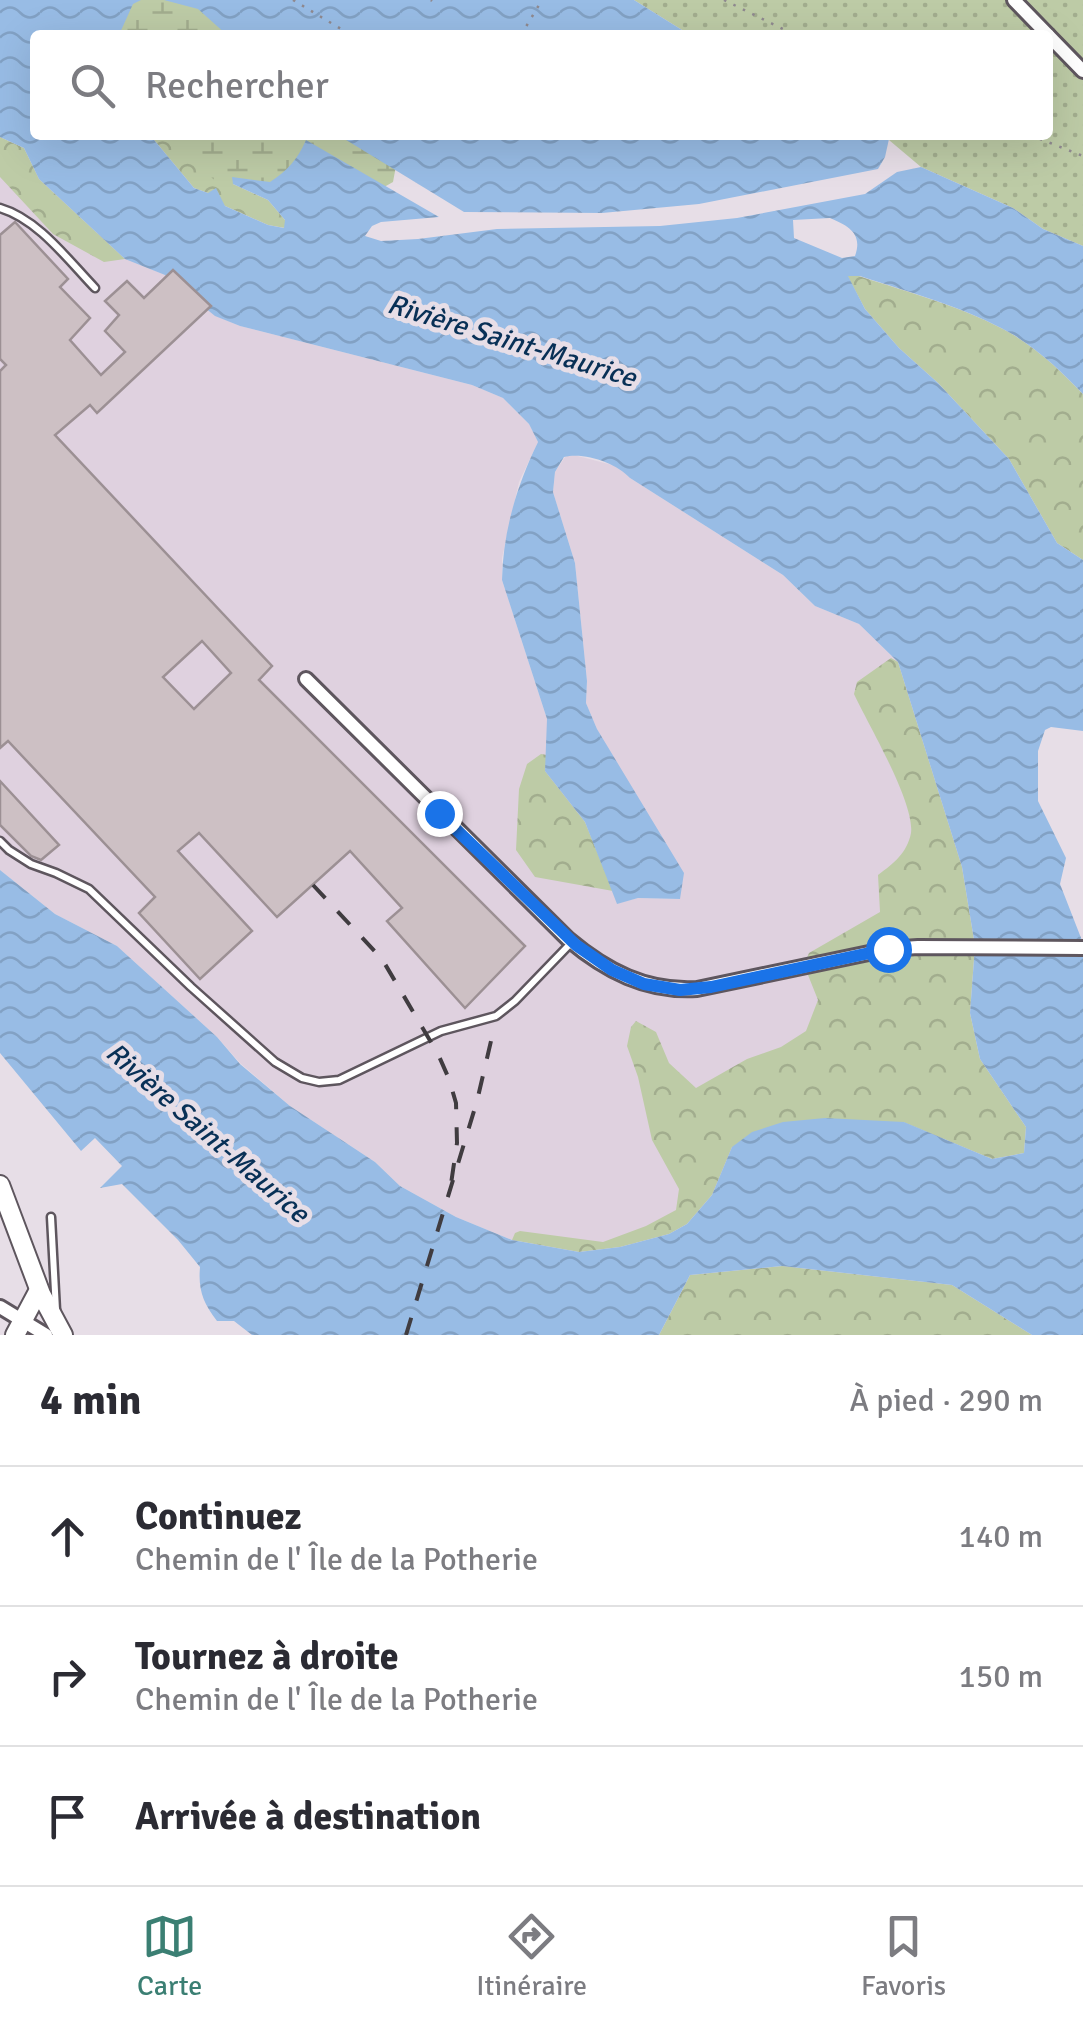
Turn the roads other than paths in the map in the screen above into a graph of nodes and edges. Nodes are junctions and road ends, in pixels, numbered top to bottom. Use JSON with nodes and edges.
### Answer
{"nodes":[{"id":1,"x":1014,"y":0,"type":"edge"},
{"id":2,"x":1043,"y":30,"type":"edge"},
{"id":3,"x":1053,"y":40,"type":"edge"},
{"id":4,"x":1083,"y":71,"type":"edge"},
{"id":5,"x":0,"y":208,"type":"edge"},
{"id":6,"x":95,"y":288,"type":"dead end"},
{"id":7,"x":306,"y":679,"type":"dead end"},
{"id":8,"x":0,"y":841,"type":"edge"},
{"id":9,"x":572,"y":942,"type":"junction"},
{"id":10,"x":1083,"y":948,"type":"edge"},
{"id":11,"x":0,"y":1185,"type":"edge"},
{"id":12,"x":52,"y":1216,"type":"dead end"},
{"id":13,"x":39,"y":1290,"type":"junction"},
{"id":14,"x":0,"y":1307,"type":"edge"},
{"id":15,"x":18,"y":1327,"type":"edge"},
{"id":16,"x":54,"y":1330,"type":"edge"}],
"edges":[{"from":1,"to":2,"type":"street"},
{"from":3,"to":4,"type":"street"},
{"from":5,"to":6,"type":"lane"},
{"from":7,"to":9,"type":"street"},
{"from":8,"to":9,"type":"lane"},
{"from":9,"to":10,"type":"street"},
{"from":11,"to":13,"type":"street"},
{"from":12,"to":16,"type":"lane"},
{"from":13,"to":15,"type":"street"},
{"from":13,"to":16,"type":"street"},
{"from":14,"to":15,"type":"street"},
{"from":15,"to":16,"type":"street"}]}
